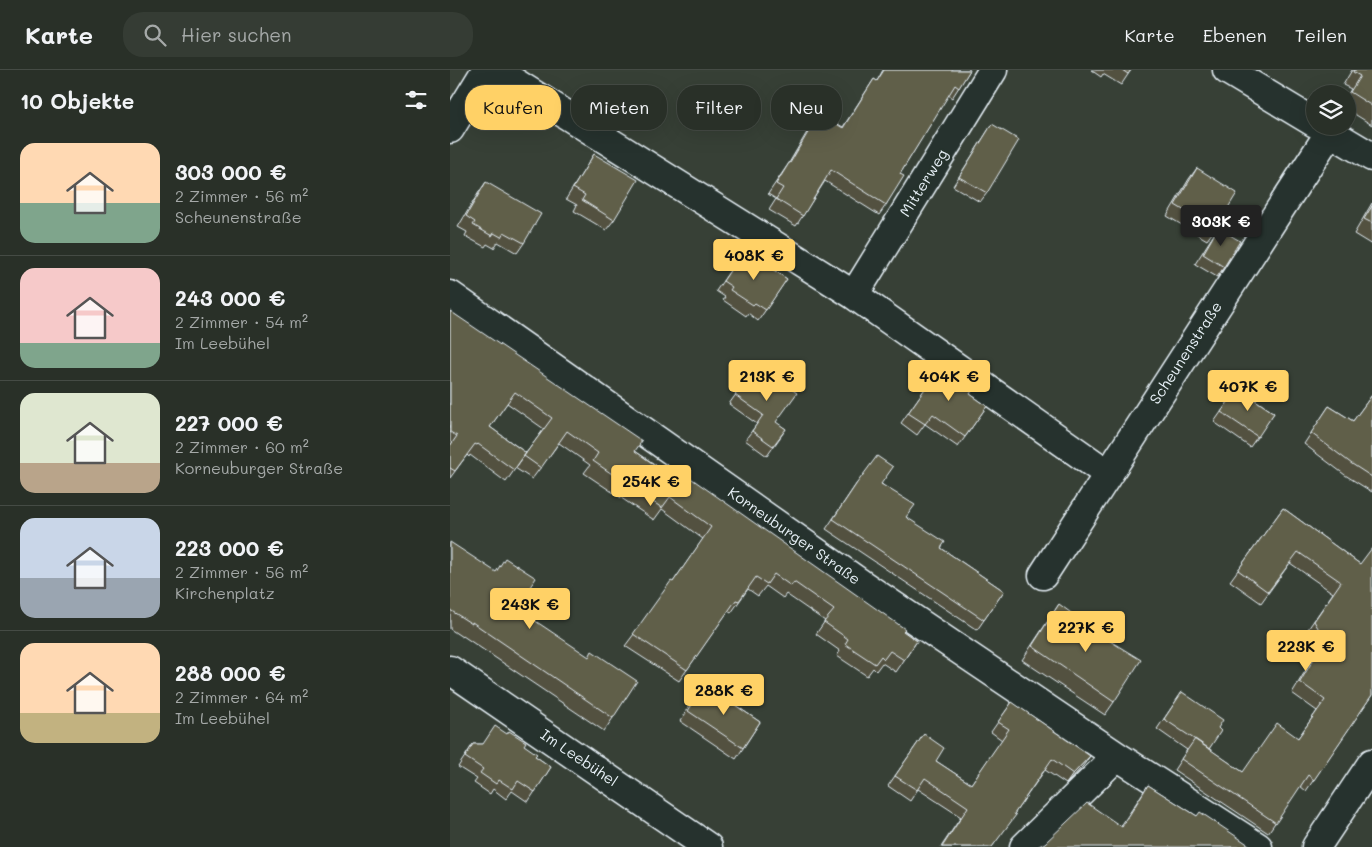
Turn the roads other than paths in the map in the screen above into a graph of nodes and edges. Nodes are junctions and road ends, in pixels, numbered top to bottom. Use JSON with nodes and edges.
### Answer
{"nodes":[{"id":1,"x":486,"y":70,"type":"edge"},
{"id":2,"x":495,"y":70,"type":"edge"},
{"id":3,"x":993,"y":70,"type":"edge"},
{"id":4,"x":1227,"y":70,"type":"edge"},
{"id":5,"x":1306,"y":117,"type":"edge"},
{"id":6,"x":450,"y":129,"type":"edge"},
{"id":7,"x":1317,"y":135,"type":"edge"},
{"id":8,"x":1335,"y":135,"type":"edge"},
{"id":9,"x":1372,"y":157,"type":"edge"},
{"id":10,"x":450,"y":295,"type":"edge"},
{"id":11,"x":854,"y":296,"type":"junction"},
{"id":12,"x":1108,"y":474,"type":"junction"},
{"id":13,"x":1043,"y":575,"type":"dead end"},
{"id":14,"x":450,"y":670,"type":"edge"},
{"id":15,"x":1117,"y":756,"type":"junction"},
{"id":16,"x":1372,"y":763,"type":"edge"},
{"id":17,"x":708,"y":847,"type":"edge"},
{"id":18,"x":1024,"y":847,"type":"edge"},
{"id":19,"x":1258,"y":847,"type":"edge"},
{"id":20,"x":1316,"y":847,"type":"edge"}],
"edges":[{"from":1,"to":6,"type":"street"},
{"from":2,"to":11,"type":"street"},
{"from":3,"to":11,"type":"street","name":"Mitterweg"},
{"from":4,"to":5,"type":"street"},
{"from":7,"to":12,"type":"street","name":"Scheunenstraße"},
{"from":8,"to":9,"type":"street"},
{"from":10,"to":15,"type":"street","name":"Korneuburger Straße"},
{"from":11,"to":12,"type":"street"},
{"from":12,"to":13,"type":"street","name":"Scheunenstraße"},
{"from":14,"to":17,"type":"street","name":"Im Leebühel"},
{"from":15,"to":18,"type":"street"},
{"from":15,"to":19,"type":"street","name":"Korneuburger Straße"},
{"from":16,"to":20,"type":"street"}]}
